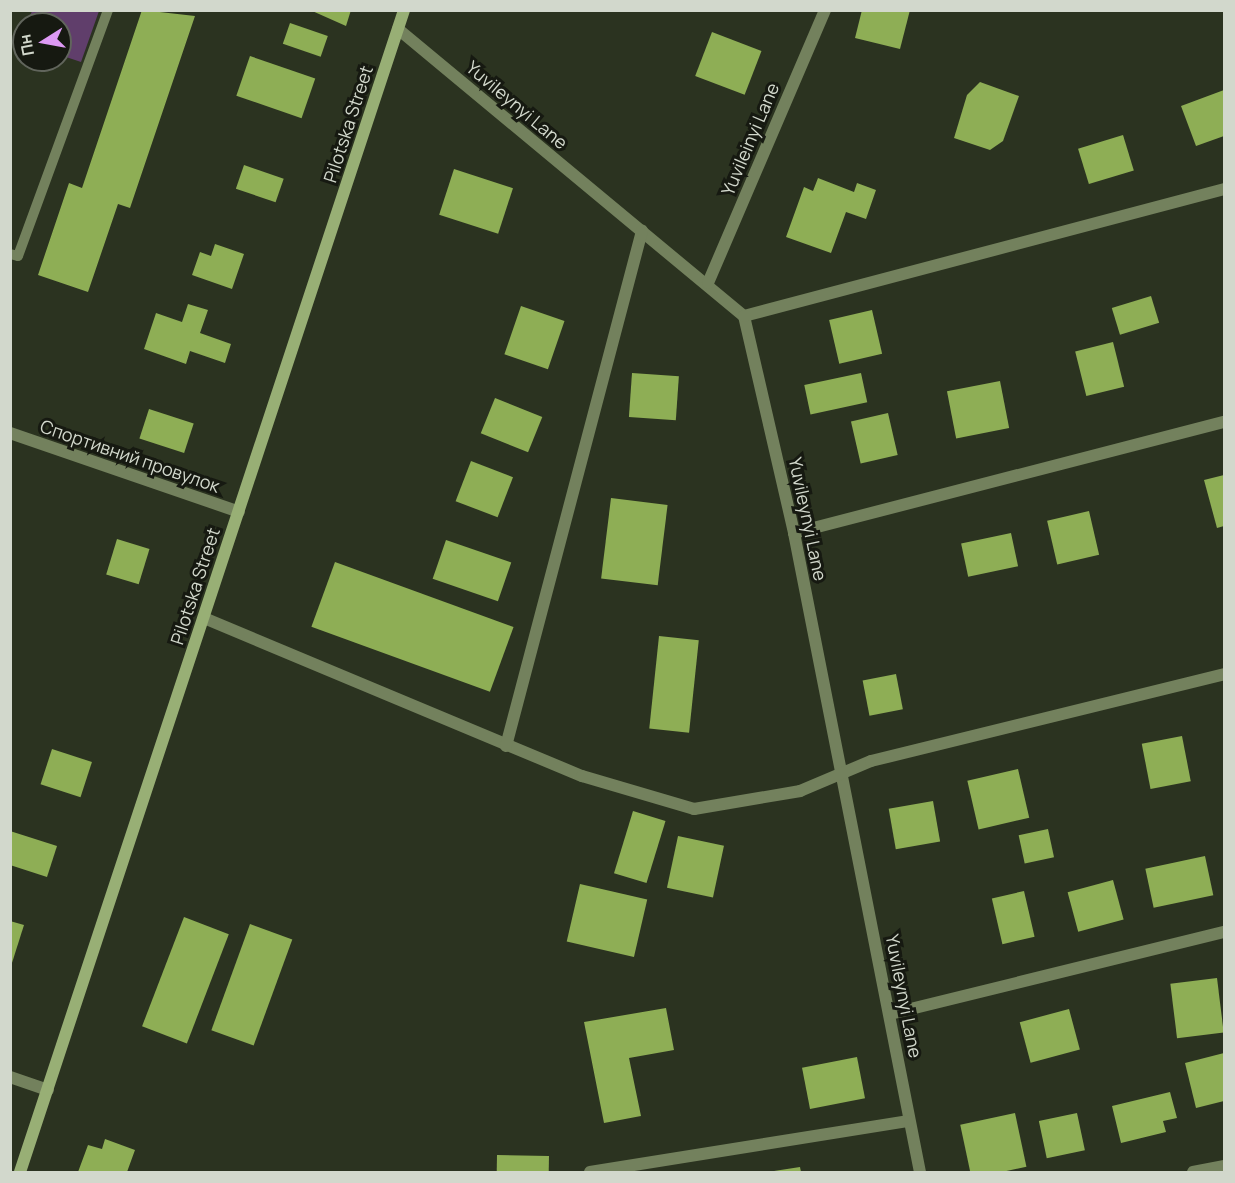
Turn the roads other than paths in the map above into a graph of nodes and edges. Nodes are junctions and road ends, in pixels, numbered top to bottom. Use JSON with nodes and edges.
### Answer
{"nodes":[{"id":1,"x":108,"y":10,"type":"edge"},
{"id":2,"x":404,"y":10,"type":"edge"},
{"id":3,"x":825,"y":10,"type":"edge"},
{"id":4,"x":398,"y":29,"type":"junction"},
{"id":5,"x":1224,"y":189,"type":"edge"},
{"id":6,"x":642,"y":231,"type":"junction"},
{"id":7,"x":10,"y":254,"type":"edge"},
{"id":8,"x":708,"y":283,"type":"junction"},
{"id":9,"x":744,"y":316,"type":"junction"},
{"id":10,"x":1224,"y":422,"type":"edge"},
{"id":11,"x":10,"y":433,"type":"edge"},
{"id":12,"x":239,"y":512,"type":"junction"},
{"id":13,"x":794,"y":533,"type":"junction"},
{"id":14,"x":204,"y":618,"type":"junction"},
{"id":15,"x":1224,"y":675,"type":"edge"},
{"id":16,"x":506,"y":746,"type":"junction"},
{"id":17,"x":843,"y":775,"type":"junction"},
{"id":18,"x":1224,"y":932,"type":"edge"},
{"id":19,"x":890,"y":1014,"type":"junction"},
{"id":20,"x":10,"y":1077,"type":"edge"},
{"id":21,"x":48,"y":1090,"type":"junction"},
{"id":22,"x":909,"y":1121,"type":"junction"},
{"id":23,"x":1224,"y":1166,"type":"edge"},
{"id":24,"x":21,"y":1173,"type":"edge"},
{"id":25,"x":590,"y":1173,"type":"edge"},
{"id":26,"x":920,"y":1173,"type":"edge"},
{"id":27,"x":1193,"y":1173,"type":"edge"}],
"edges":[{"from":1,"to":7,"type":"lane"},
{"from":2,"to":4,"type":"main road","name":"Pilotska Street"},
{"from":3,"to":8,"type":"street","name":"Yuvileinyi Lane"},
{"from":4,"to":6,"type":"street","name":"Yuvileynyi Lane"},
{"from":4,"to":12,"type":"main road","name":"Pilotska Street"},
{"from":5,"to":9,"type":"street"},
{"from":6,"to":8,"type":"street","name":"Yuvileynyi Lane"},
{"from":6,"to":16,"type":"street"},
{"from":8,"to":9,"type":"street","name":"Yuvileynyi Lane"},
{"from":9,"to":13,"type":"street","name":"Yuvileynyi Lane"},
{"from":10,"to":13,"type":"street"},
{"from":11,"to":12,"type":"street","name":"Спортивний провулок"},
{"from":12,"to":14,"type":"main road","name":"Pilotska Street"},
{"from":13,"to":17,"type":"street","name":"Yuvileynyi Lane"},
{"from":14,"to":16,"type":"street"},
{"from":14,"to":21,"type":"main road","name":"Pilotska Street"},
{"from":15,"to":17,"type":"street"},
{"from":16,"to":17,"type":"street"},
{"from":17,"to":19,"type":"street","name":"Yuvileynyi Lane"},
{"from":18,"to":19,"type":"street"},
{"from":19,"to":22,"type":"street","name":"Yuvileynyi Lane"},
{"from":20,"to":21,"type":"street"},
{"from":21,"to":24,"type":"main road","name":"Pilotska Street"},
{"from":22,"to":25,"type":"street"},
{"from":22,"to":26,"type":"street","name":"Yuvileynyi Lane"},
{"from":23,"to":27,"type":"street"}]}
